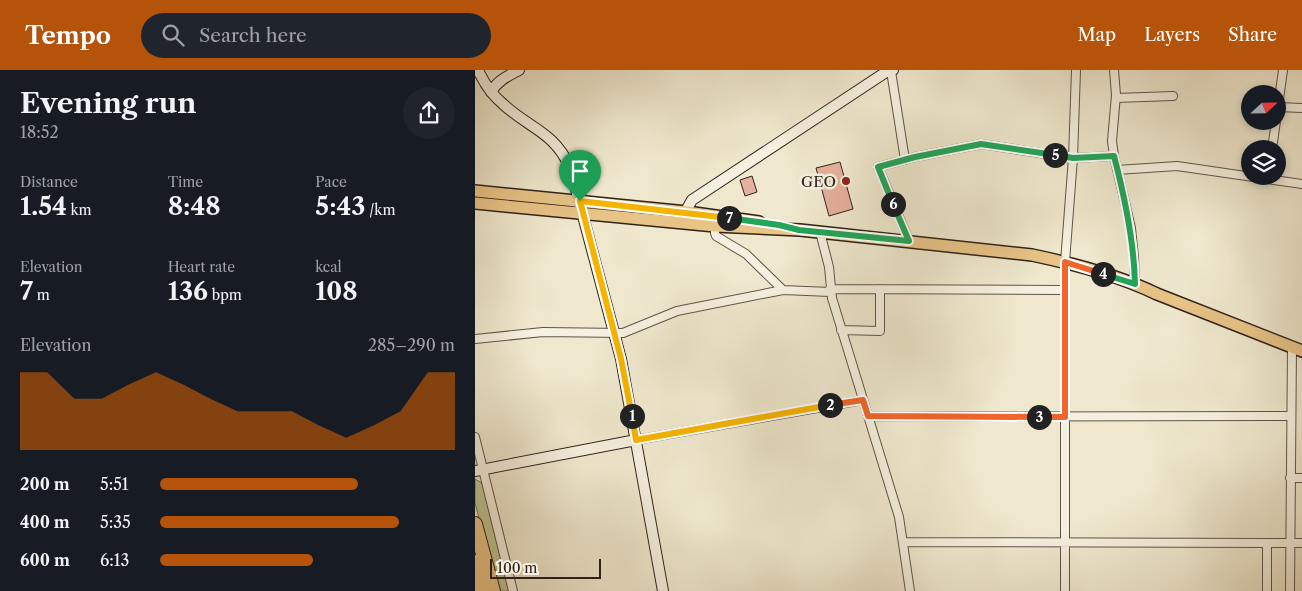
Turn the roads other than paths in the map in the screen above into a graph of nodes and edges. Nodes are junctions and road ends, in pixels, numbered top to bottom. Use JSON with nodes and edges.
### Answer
{"nodes":[{"id":1,"x":519,"y":70,"type":"edge"},
{"id":2,"x":892,"y":70,"type":"edge"},
{"id":3,"x":1076,"y":70,"type":"edge"},
{"id":4,"x":1114,"y":70,"type":"edge"},
{"id":5,"x":1283,"y":70,"type":"edge"},
{"id":6,"x":479,"y":73,"type":"edge"},
{"id":7,"x":1281,"y":85,"type":"edge"},
{"id":8,"x":491,"y":92,"type":"junction"},
{"id":9,"x":1173,"y":96,"type":"dead end"},
{"id":10,"x":1116,"y":98,"type":"junction"},
{"id":11,"x":1302,"y":108,"type":"edge"},
{"id":12,"x":1286,"y":109,"type":"edge"},
{"id":13,"x":1114,"y":156,"type":"junction"},
{"id":14,"x":1073,"y":158,"type":"junction"},
{"id":15,"x":905,"y":160,"type":"junction"},
{"id":16,"x":1117,"y":170,"type":"junction"},
{"id":17,"x":1241,"y":174,"type":"edge"},
{"id":18,"x":1286,"y":181,"type":"edge"},
{"id":19,"x":1302,"y":184,"type":"edge"},
{"id":20,"x":475,"y":191,"type":"edge"},
{"id":21,"x":580,"y":201,"type":"junction"},
{"id":22,"x":475,"y":203,"type":"edge"},
{"id":23,"x":687,"y":212,"type":"junction"},
{"id":24,"x":584,"y":214,"type":"junction"},
{"id":25,"x":715,"y":226,"type":"junction"},
{"id":26,"x":799,"y":230,"type":"junction"},
{"id":27,"x":820,"y":232,"type":"junction"},
{"id":28,"x":909,"y":241,"type":"junction"},
{"id":29,"x":1065,"y":262,"type":"junction"},
{"id":30,"x":1135,"y":284,"type":"junction"},
{"id":31,"x":880,"y":289,"type":"junction"},
{"id":32,"x":783,"y":290,"type":"junction"},
{"id":33,"x":831,"y":290,"type":"junction"},
{"id":34,"x":1064,"y":290,"type":"junction"},
{"id":35,"x":841,"y":330,"type":"junction"},
{"id":36,"x":615,"y":333,"type":"junction"},
{"id":37,"x":475,"y":339,"type":"edge"},
{"id":38,"x":1297,"y":349,"type":"edge"},
{"id":39,"x":863,"y":400,"type":"junction"},
{"id":40,"x":868,"y":416,"type":"junction"},
{"id":41,"x":1291,"y":416,"type":"junction"},
{"id":42,"x":1065,"y":417,"type":"junction"},
{"id":43,"x":475,"y":437,"type":"edge"},
{"id":44,"x":636,"y":440,"type":"junction"},
{"id":45,"x":479,"y":470,"type":"edge"},
{"id":46,"x":1291,"y":478,"type":"junction"},
{"id":47,"x":1302,"y":478,"type":"edge"},
{"id":48,"x":475,"y":524,"type":"edge"},
{"id":49,"x":903,"y":542,"type":"junction"},
{"id":50,"x":1267,"y":543,"type":"junction"},
{"id":51,"x":1290,"y":543,"type":"junction"},
{"id":52,"x":1302,"y":543,"type":"edge"},
{"id":53,"x":1065,"y":544,"type":"junction"},
{"id":54,"x":475,"y":562,"type":"edge"},
{"id":55,"x":481,"y":591,"type":"edge"},
{"id":56,"x":493,"y":591,"type":"edge"},
{"id":57,"x":513,"y":591,"type":"edge"},
{"id":58,"x":663,"y":591,"type":"edge"},
{"id":59,"x":910,"y":591,"type":"edge"},
{"id":60,"x":1065,"y":591,"type":"edge"},
{"id":61,"x":1267,"y":591,"type":"edge"},
{"id":62,"x":1290,"y":591,"type":"edge"}],
"edges":[{"from":1,"to":8,"type":"street"},
{"from":2,"to":15,"type":"street"},
{"from":2,"to":23,"type":"street"},
{"from":3,"to":14,"type":"street"},
{"from":4,"to":10,"type":"street"},
{"from":5,"to":7,"type":"street"},
{"from":6,"to":8,"type":"street"},
{"from":8,"to":21,"type":"street"},
{"from":9,"to":10,"type":"street"},
{"from":10,"to":13,"type":"street"},
{"from":11,"to":12,"type":"street"},
{"from":13,"to":14,"type":"street"},
{"from":13,"to":16,"type":"street"},
{"from":14,"to":15,"type":"street"},
{"from":14,"to":29,"type":"street"},
{"from":15,"to":28,"type":"street"},
{"from":16,"to":17,"type":"street"},
{"from":16,"to":30,"type":"street"},
{"from":18,"to":19,"type":"street"},
{"from":20,"to":21,"type":"main road"},
{"from":21,"to":23,"type":"main road"},
{"from":21,"to":24,"type":"street"},
{"from":22,"to":24,"type":"main road"},
{"from":23,"to":26,"type":"main road"},
{"from":24,"to":25,"type":"main road"},
{"from":24,"to":36,"type":"street"},
{"from":25,"to":26,"type":"main road"},
{"from":25,"to":32,"type":"street"},
{"from":26,"to":27,"type":"main road"},
{"from":27,"to":28,"type":"main road"},
{"from":27,"to":33,"type":"street"},
{"from":28,"to":29,"type":"main road"},
{"from":29,"to":30,"type":"main road"},
{"from":29,"to":34,"type":"street"},
{"from":30,"to":38,"type":"main road"},
{"from":31,"to":33,"type":"street"},
{"from":31,"to":34,"type":"street"},
{"from":31,"to":35,"type":"street"},
{"from":32,"to":33,"type":"street"},
{"from":32,"to":36,"type":"street"},
{"from":33,"to":35,"type":"street"},
{"from":34,"to":42,"type":"street"},
{"from":35,"to":39,"type":"street"},
{"from":36,"to":37,"type":"street"},
{"from":36,"to":44,"type":"street"},
{"from":38,"to":41,"type":"street"},
{"from":39,"to":40,"type":"street"},
{"from":39,"to":44,"type":"street"},
{"from":40,"to":42,"type":"street"},
{"from":40,"to":49,"type":"street"},
{"from":41,"to":42,"type":"street"},
{"from":41,"to":46,"type":"street"},
{"from":42,"to":53,"type":"street"},
{"from":43,"to":45,"type":"street"},
{"from":44,"to":45,"type":"street"},
{"from":44,"to":58,"type":"street"},
{"from":45,"to":57,"type":"street"},
{"from":46,"to":47,"type":"street"},
{"from":46,"to":51,"type":"street"},
{"from":48,"to":56,"type":"highway"},
{"from":49,"to":53,"type":"street"},
{"from":49,"to":59,"type":"street"},
{"from":50,"to":51,"type":"street"},
{"from":50,"to":53,"type":"street"},
{"from":50,"to":61,"type":"street"},
{"from":51,"to":52,"type":"street"},
{"from":51,"to":62,"type":"street"},
{"from":53,"to":60,"type":"street"},
{"from":54,"to":55,"type":"highway"}]}
